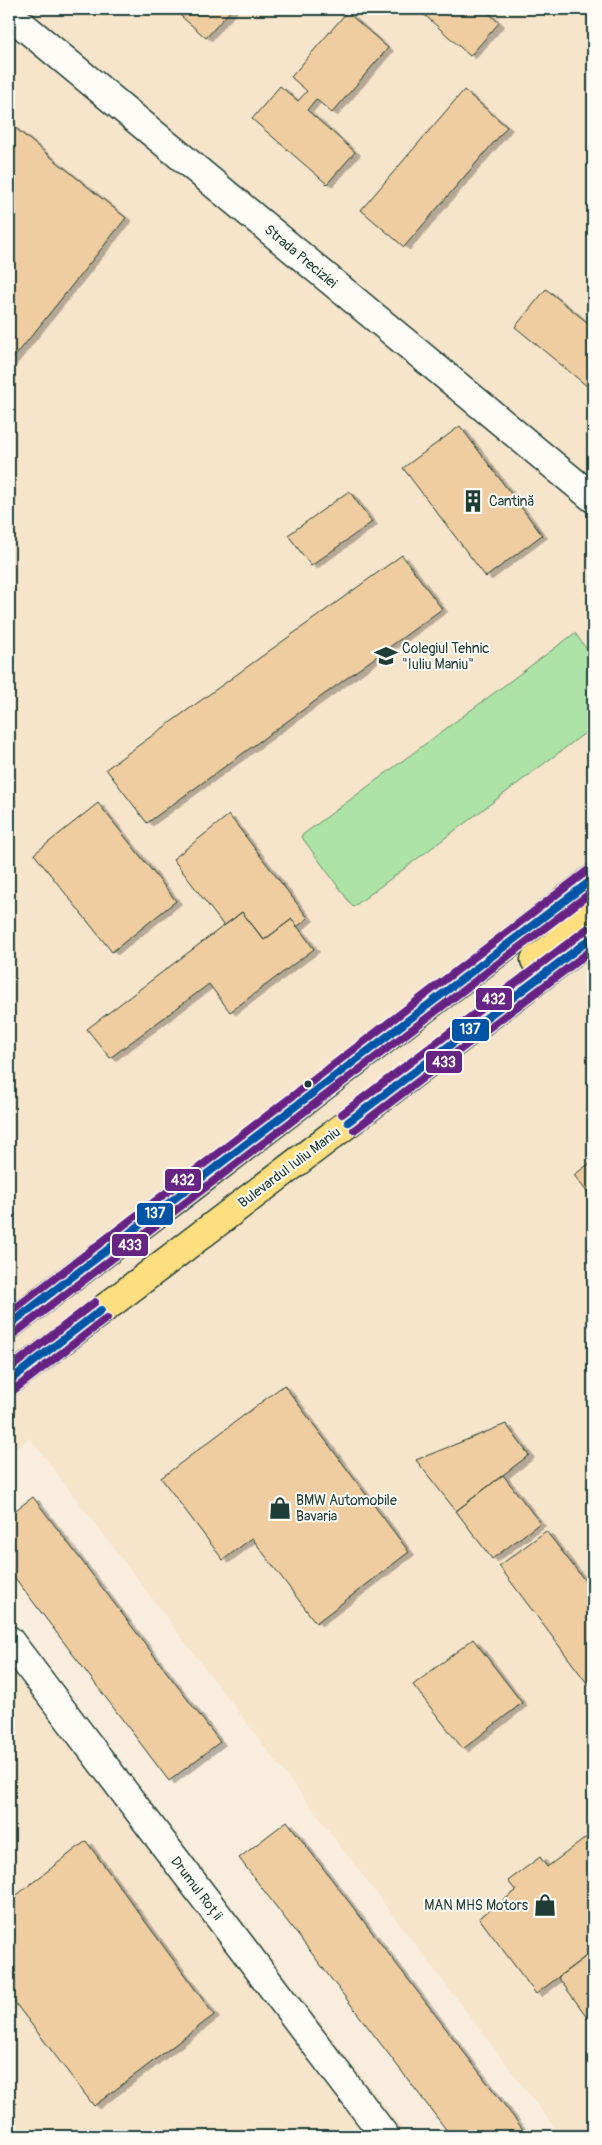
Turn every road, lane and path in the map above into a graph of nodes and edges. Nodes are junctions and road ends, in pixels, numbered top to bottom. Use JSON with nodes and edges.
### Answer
{"nodes":[{"id":1,"x":9,"y":14,"type":"edge"},
{"id":2,"x":593,"y":498,"type":"edge"},
{"id":3,"x":593,"y":879,"type":"edge"},
{"id":4,"x":566,"y":899,"type":"junction"},
{"id":5,"x":593,"y":937,"type":"edge"},
{"id":6,"x":446,"y":1049,"type":"junction"},
{"id":7,"x":9,"y":1325,"type":"edge"},
{"id":8,"x":9,"y":1381,"type":"edge"},
{"id":9,"x":9,"y":1640,"type":"edge"},
{"id":10,"x":385,"y":2136,"type":"edge"}],
"edges":[{"from":1,"to":2,"type":"street","name":"Strada Preciziei"},
{"from":3,"to":4,"type":"main road"},
{"from":4,"to":6,"type":"main road"},
{"from":4,"to":7,"type":"main road"},
{"from":5,"to":6,"type":"main road","name":"Bulevardul Iuliu Maniu"},
{"from":6,"to":8,"type":"main road","name":"Bulevardul Iuliu Maniu"},
{"from":9,"to":10,"type":"street","name":"Drumul Roții"}]}
